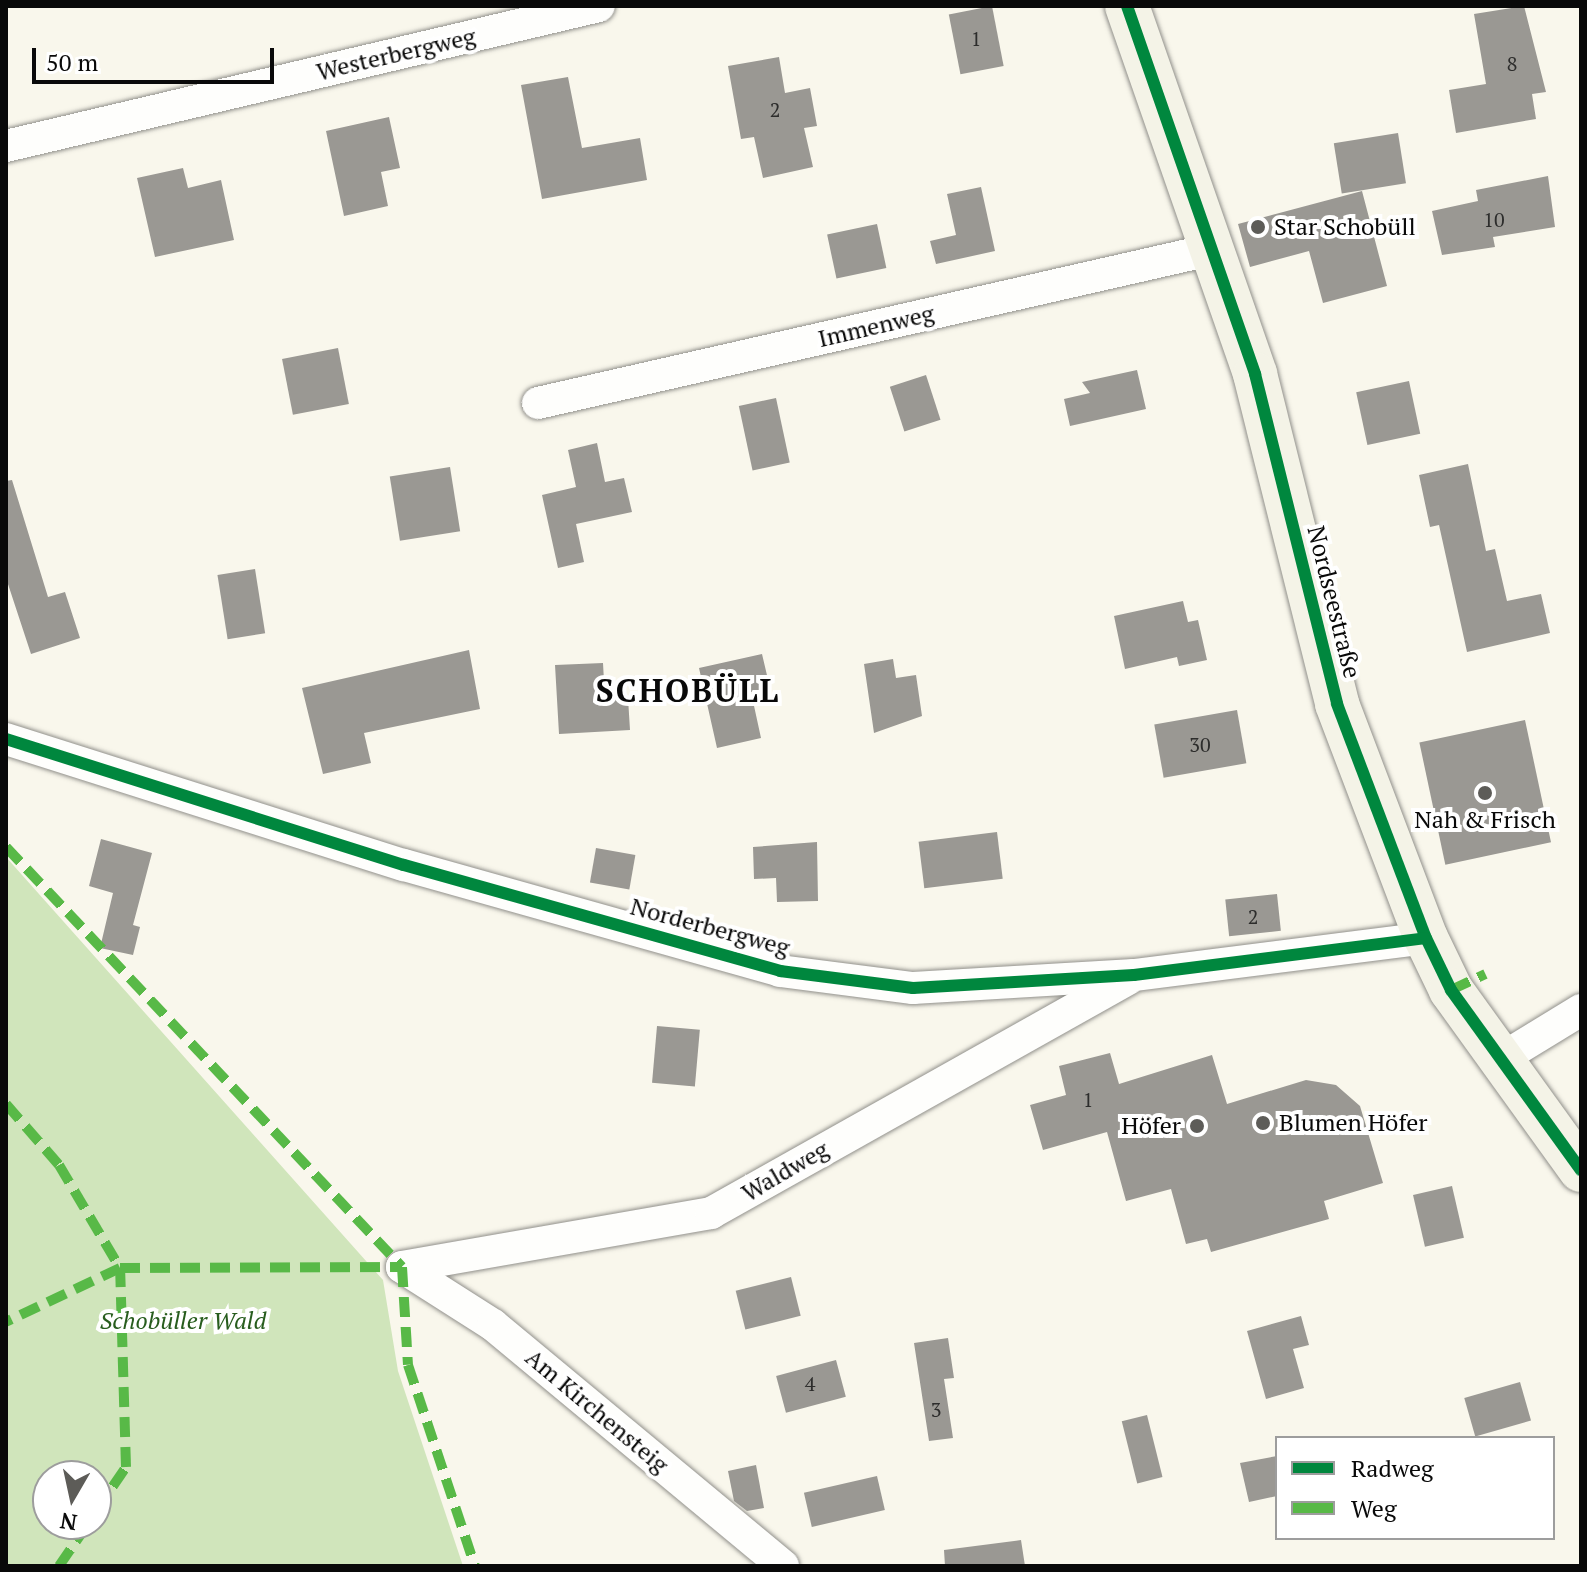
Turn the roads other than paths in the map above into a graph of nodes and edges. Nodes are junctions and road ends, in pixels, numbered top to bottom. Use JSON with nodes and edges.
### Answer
{"nodes":[{"id":1,"x":599,"y":6,"type":"edge"},
{"id":2,"x":1127,"y":6,"type":"edge"},
{"id":3,"x":6,"y":146,"type":"edge"},
{"id":4,"x":1214,"y":249,"type":"junction"},
{"id":5,"x":538,"y":403,"type":"dead end"},
{"id":6,"x":6,"y":739,"type":"edge"},
{"id":7,"x":1426,"y":938,"type":"junction"},
{"id":8,"x":1134,"y":975,"type":"junction"},
{"id":9,"x":1581,"y":1010,"type":"edge"},
{"id":10,"x":1499,"y":1060,"type":"junction"},
{"id":11,"x":1581,"y":1170,"type":"edge"},
{"id":12,"x":402,"y":1267,"type":"joint"},
{"id":13,"x":783,"y":1566,"type":"edge"}],
"edges":[{"from":1,"to":3,"type":"street","name":"Westerbergweg"},
{"from":2,"to":4,"type":"main road","name":"Nordseestraße"},
{"from":4,"to":5,"type":"street","name":"Immenweg"},
{"from":4,"to":7,"type":"main road","name":"Nordseestraße"},
{"from":6,"to":8,"type":"street","name":"Norderbergweg"},
{"from":7,"to":8,"type":"street","name":"Norderbergweg"},
{"from":7,"to":10,"type":"main road","name":"Nordseestraße"},
{"from":8,"to":12,"type":"street","name":"Waldweg"},
{"from":9,"to":10,"type":"street"},
{"from":10,"to":11,"type":"main road","name":"Nordseestraße"},
{"from":12,"to":13,"type":"street","name":"Am Kirchensteig"}]}
